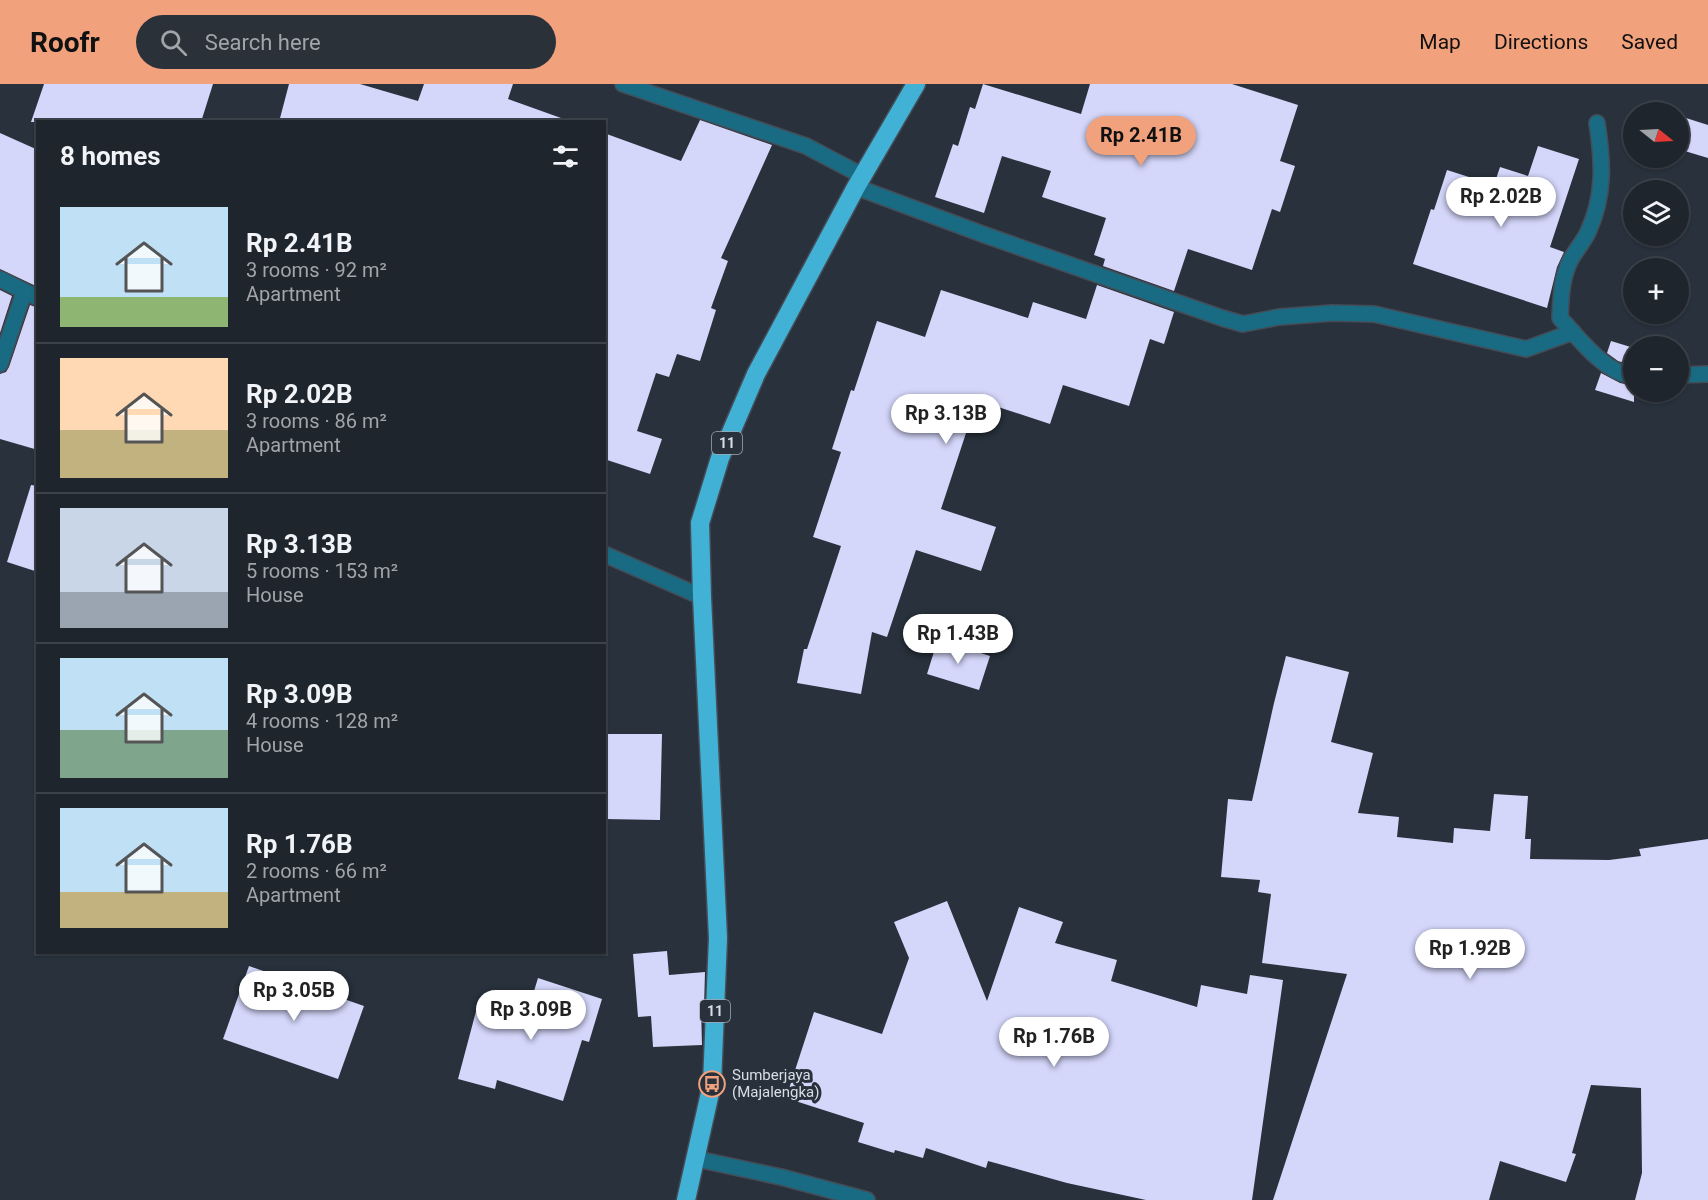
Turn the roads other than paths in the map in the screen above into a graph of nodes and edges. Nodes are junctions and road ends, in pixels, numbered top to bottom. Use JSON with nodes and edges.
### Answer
{"nodes":[{"id":1,"x":623,"y":84,"type":"edge"},
{"id":2,"x":916,"y":84,"type":"edge"},
{"id":3,"x":1597,"y":123,"type":"dead end"},
{"id":4,"x":859,"y":181,"type":"junction"},
{"id":5,"x":0,"y":279,"type":"edge"},
{"id":6,"x":31,"y":295,"type":"edge"},
{"id":7,"x":1574,"y":332,"type":"junction"},
{"id":8,"x":0,"y":364,"type":"edge"},
{"id":9,"x":1623,"y":373,"type":"edge"},
{"id":10,"x":1708,"y":374,"type":"edge"},
{"id":11,"x":1689,"y":375,"type":"edge"},
{"id":12,"x":606,"y":555,"type":"edge"},
{"id":13,"x":702,"y":597,"type":"junction"},
{"id":14,"x":697,"y":1159,"type":"junction"},
{"id":15,"x":686,"y":1200,"type":"edge"},
{"id":16,"x":867,"y":1200,"type":"edge"}],
"edges":[{"from":1,"to":4,"type":"street"},
{"from":2,"to":4,"type":"highway","number":"11"},
{"from":3,"to":7,"type":"street"},
{"from":4,"to":7,"type":"street"},
{"from":4,"to":13,"type":"highway","number":"11"},
{"from":5,"to":6,"type":"street"},
{"from":6,"to":8,"type":"street"},
{"from":7,"to":9,"type":"street"},
{"from":10,"to":11,"type":"street"},
{"from":12,"to":13,"type":"street"},
{"from":13,"to":14,"type":"highway","number":"11"},
{"from":14,"to":15,"type":"highway","number":"11"},
{"from":14,"to":16,"type":"street"}]}
